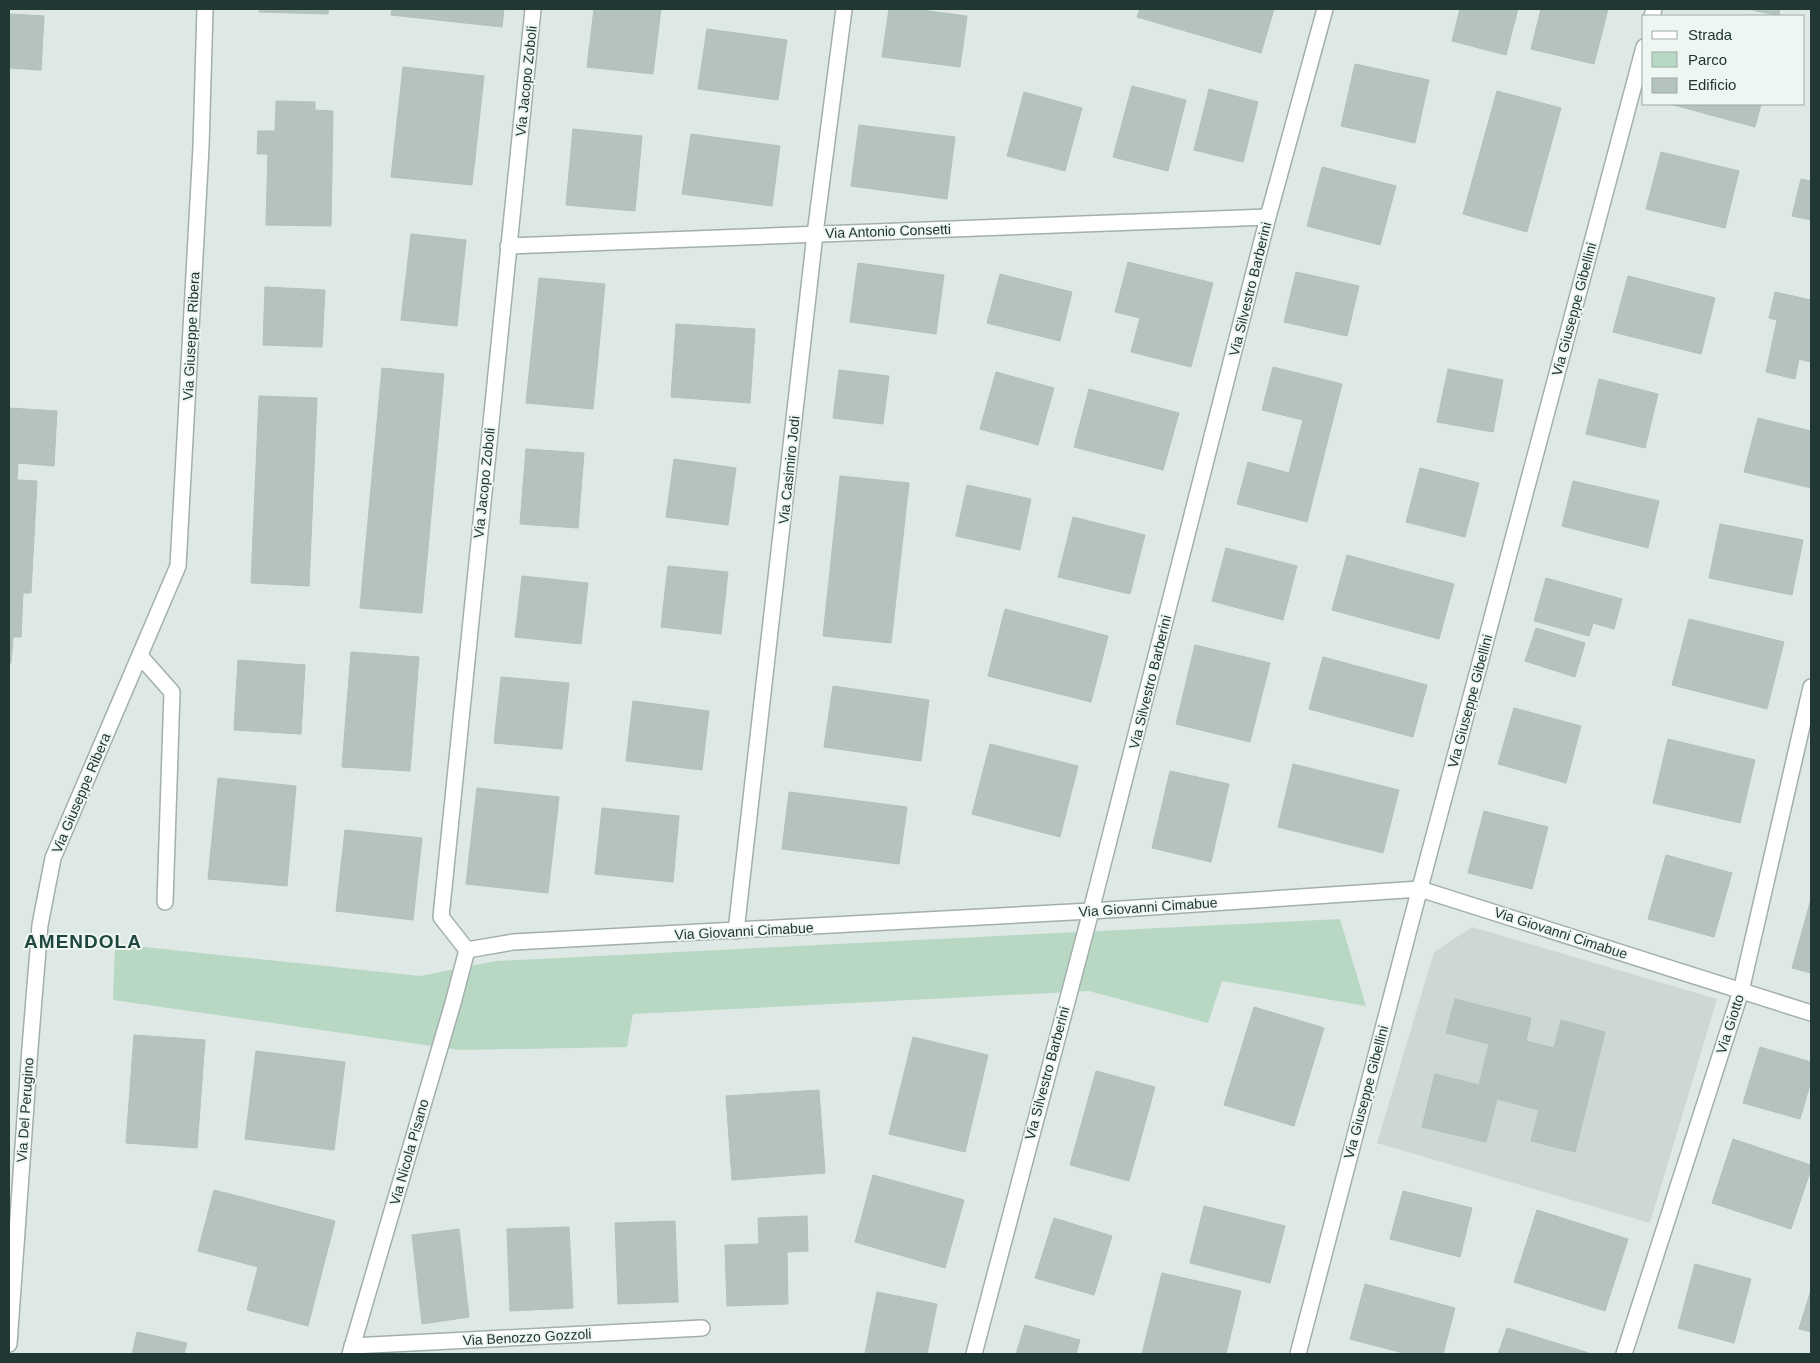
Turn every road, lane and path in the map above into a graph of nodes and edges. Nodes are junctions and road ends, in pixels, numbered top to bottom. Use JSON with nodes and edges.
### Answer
{"nodes":[{"id":1,"x":205,"y":9,"type":"edge"},
{"id":2,"x":533,"y":9,"type":"edge"},
{"id":3,"x":844,"y":9,"type":"edge"},
{"id":4,"x":1324,"y":9,"type":"edge"},
{"id":5,"x":1642,"y":55,"type":"edge"},
{"id":6,"x":1268,"y":217,"type":"junction"},
{"id":7,"x":815,"y":234,"type":"junction"},
{"id":8,"x":508,"y":246,"type":"junction"},
{"id":9,"x":140,"y":656,"type":"junction"},
{"id":10,"x":1811,"y":687,"type":"edge"},
{"id":11,"x":1420,"y":889,"type":"junction"},
{"id":12,"x":165,"y":902,"type":"dead end"},
{"id":13,"x":1091,"y":911,"type":"junction"},
{"id":14,"x":736,"y":931,"type":"junction"},
{"id":15,"x":467,"y":950,"type":"junction"},
{"id":16,"x":1741,"y":991,"type":"junction"},
{"id":17,"x":34,"y":996,"type":"joint"},
{"id":18,"x":1811,"y":1013,"type":"edge"},
{"id":19,"x":702,"y":1328,"type":"dead end"},
{"id":20,"x":9,"y":1344,"type":"edge"},
{"id":21,"x":351,"y":1350,"type":"edge"},
{"id":22,"x":974,"y":1354,"type":"edge"},
{"id":23,"x":1298,"y":1354,"type":"edge"},
{"id":24,"x":1624,"y":1354,"type":"edge"}],
"edges":[{"from":1,"to":9,"type":"street","name":"Via Giuseppe Ribera"},
{"from":2,"to":8,"type":"street","name":"Via Jacopo Zoboli"},
{"from":3,"to":7,"type":"street","name":"Via Casimiro Jodi"},
{"from":4,"to":6,"type":"street","name":"Via Silvestro Barberini"},
{"from":5,"to":11,"type":"street","name":"Via Giuseppe Gibellini"},
{"from":6,"to":7,"type":"street","name":"Via Antonio Consetti"},
{"from":6,"to":13,"type":"street","name":"Via Silvestro Barberini"},
{"from":7,"to":8,"type":"street","name":"Via Antonio Consetti"},
{"from":7,"to":14,"type":"street","name":"Via Casimiro Jodi"},
{"from":8,"to":15,"type":"street","name":"Via Jacopo Zoboli"},
{"from":9,"to":12,"type":"street"},
{"from":9,"to":17,"type":"street","name":"Via Giuseppe Ribera"},
{"from":10,"to":16,"type":"street","name":"Via Giotto"},
{"from":11,"to":13,"type":"street","name":"Via Giovanni Cimabue"},
{"from":11,"to":16,"type":"street","name":"Via Giovanni Cimabue"},
{"from":11,"to":23,"type":"street","name":"Via Giuseppe Gibellini"},
{"from":13,"to":14,"type":"street","name":"Via Giovanni Cimabue"},
{"from":13,"to":22,"type":"street","name":"Via Silvestro Barberini"},
{"from":14,"to":15,"type":"street","name":"Via Giovanni Cimabue"},
{"from":15,"to":21,"type":"street","name":"Via Nicola Pisano"},
{"from":16,"to":18,"type":"street","name":"Via Giovanni Cimabue"},
{"from":16,"to":24,"type":"street","name":"Via Giotto"},
{"from":17,"to":20,"type":"street","name":"Via Del Perugino"},
{"from":19,"to":21,"type":"street","name":"Via Benozzo Gozzoli"}]}
